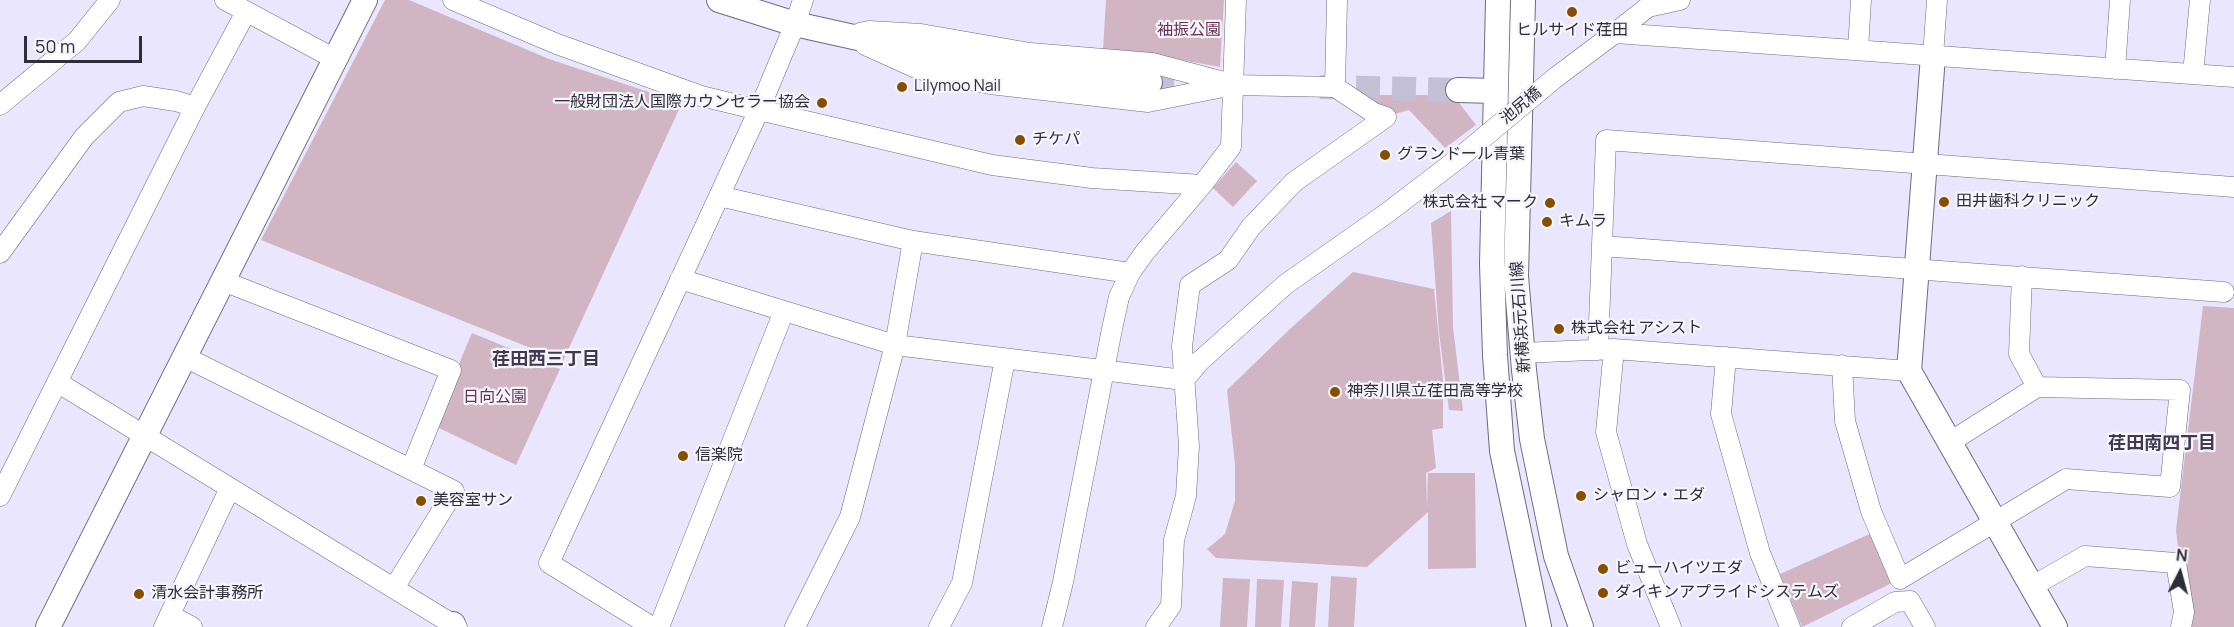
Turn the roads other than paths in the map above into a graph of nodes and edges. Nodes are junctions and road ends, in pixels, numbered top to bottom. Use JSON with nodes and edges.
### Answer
{"nodes":[{"id":1,"x":110,"y":0,"type":"edge"},
{"id":2,"x":225,"y":0,"type":"edge"},
{"id":3,"x":365,"y":0,"type":"edge"},
{"id":4,"x":453,"y":0,"type":"edge"},
{"id":5,"x":719,"y":0,"type":"edge"},
{"id":6,"x":803,"y":0,"type":"edge"},
{"id":7,"x":1236,"y":0,"type":"edge"},
{"id":8,"x":1337,"y":0,"type":"edge"},
{"id":9,"x":1498,"y":0,"type":"edge"},
{"id":10,"x":1523,"y":0,"type":"edge"},
{"id":11,"x":1680,"y":0,"type":"edge"},
{"id":12,"x":1861,"y":0,"type":"edge"},
{"id":13,"x":1937,"y":0,"type":"edge"},
{"id":14,"x":2120,"y":0,"type":"edge"},
{"id":15,"x":2200,"y":0,"type":"edge"},
{"id":16,"x":246,"y":12,"type":"junction"},
{"id":17,"x":795,"y":24,"type":"junction"},
{"id":18,"x":1615,"y":33,"type":"junction"},
{"id":19,"x":849,"y":37,"type":"junction"},
{"id":20,"x":1858,"y":50,"type":"junction"},
{"id":21,"x":1933,"y":56,"type":"junction"},
{"id":22,"x":335,"y":59,"type":"junction"},
{"id":23,"x":2115,"y":69,"type":"junction"},
{"id":24,"x":2193,"y":74,"type":"junction"},
{"id":25,"x":2234,"y":77,"type":"edge"},
{"id":26,"x":1150,"y":82,"type":"tunnel mouth"},
{"id":27,"x":1233,"y":85,"type":"junction"},
{"id":28,"x":1335,"y":87,"type":"junction"},
{"id":29,"x":1458,"y":90,"type":"tunnel mouth"},
{"id":30,"x":1496,"y":91,"type":"junction"},
{"id":31,"x":0,"y":105,"type":"edge"},
{"id":32,"x":195,"y":107,"type":"junction"},
{"id":33,"x":759,"y":110,"type":"junction"},
{"id":34,"x":1924,"y":164,"type":"junction"},
{"id":35,"x":1202,"y":185,"type":"junction"},
{"id":36,"x":2234,"y":187,"type":"edge"},
{"id":37,"x":719,"y":196,"type":"junction"},
{"id":38,"x":914,"y":241,"type":"junction"},
{"id":39,"x":3,"y":242,"type":"edge"},
{"id":40,"x":1602,"y":246,"type":"junction"},
{"id":41,"x":1916,"y":271,"type":"junction"},
{"id":42,"x":1130,"y":273,"type":"junction"},
{"id":43,"x":2022,"y":276,"type":"junction"},
{"id":44,"x":680,"y":279,"type":"junction"},
{"id":45,"x":223,"y":281,"type":"junction"},
{"id":46,"x":2224,"y":292,"type":"dead end"},
{"id":47,"x":784,"y":311,"type":"junction"},
{"id":48,"x":895,"y":345,"type":"junction"},
{"id":49,"x":1606,"y":349,"type":"junction"},
{"id":50,"x":1522,"y":353,"type":"junction"},
{"id":51,"x":185,"y":357,"type":"junction"},
{"id":52,"x":1726,"y":357,"type":"junction"},
{"id":53,"x":1005,"y":359,"type":"junction"},
{"id":54,"x":1842,"y":365,"type":"junction"},
{"id":55,"x":1104,"y":371,"type":"junction"},
{"id":56,"x":1908,"y":371,"type":"junction"},
{"id":57,"x":1184,"y":380,"type":"junction"},
{"id":58,"x":57,"y":382,"type":"junction"},
{"id":59,"x":2037,"y":387,"type":"junction"},
{"id":60,"x":145,"y":435,"type":"junction"},
{"id":61,"x":1950,"y":442,"type":"junction"},
{"id":62,"x":411,"y":469,"type":"junction"},
{"id":63,"x":230,"y":488,"type":"junction"},
{"id":64,"x":0,"y":496,"type":"edge"},
{"id":65,"x":1995,"y":521,"type":"junction"},
{"id":66,"x":2031,"y":587,"type":"junction"},
{"id":67,"x":394,"y":588,"type":"junction"},
{"id":68,"x":167,"y":621,"type":"edge"},
{"id":69,"x":454,"y":626,"type":"edge"},
{"id":70,"x":48,"y":627,"type":"edge"},
{"id":71,"x":192,"y":627,"type":"edge"},
{"id":72,"x":652,"y":627,"type":"edge"},
{"id":73,"x":659,"y":627,"type":"edge"},
{"id":74,"x":795,"y":627,"type":"edge"},
{"id":75,"x":939,"y":627,"type":"edge"},
{"id":76,"x":1052,"y":627,"type":"edge"},
{"id":77,"x":1156,"y":627,"type":"edge"},
{"id":78,"x":1539,"y":627,"type":"edge"},
{"id":79,"x":1581,"y":627,"type":"edge"},
{"id":80,"x":1671,"y":627,"type":"edge"},
{"id":81,"x":1790,"y":627,"type":"edge"},
{"id":82,"x":1852,"y":627,"type":"edge"},
{"id":83,"x":1925,"y":627,"type":"edge"},
{"id":84,"x":2055,"y":627,"type":"edge"},
{"id":85,"x":2181,"y":627,"type":"edge"}],
"edges":[{"from":1,"to":31,"type":"street"},
{"from":2,"to":16,"type":"street"},
{"from":3,"to":22,"type":"street"},
{"from":4,"to":33,"type":"street"},
{"from":5,"to":17,"type":"street"},
{"from":6,"to":17,"type":"street"},
{"from":7,"to":27,"type":"street"},
{"from":8,"to":28,"type":"street"},
{"from":9,"to":30,"type":"street","name":"新横浜元石川線"},
{"from":10,"to":50,"type":"street","name":"新横浜元石川線"},
{"from":11,"to":18,"type":"street","name":"池尻橋"},
{"from":12,"to":20,"type":"street"},
{"from":13,"to":21,"type":"street"},
{"from":14,"to":23,"type":"street"},
{"from":15,"to":24,"type":"street"},
{"from":16,"to":22,"type":"street"},
{"from":16,"to":32,"type":"street"},
{"from":17,"to":19,"type":"street"},
{"from":17,"to":33,"type":"street"},
{"from":18,"to":20,"type":"street"},
{"from":18,"to":57,"type":"street","name":"池尻橋","bridge":true},
{"from":19,"to":26,"type":"street"},
{"from":19,"to":27,"type":"street"},
{"from":19,"to":27,"type":"street"},
{"from":20,"to":21,"type":"street"},
{"from":21,"to":23,"type":"street"},
{"from":21,"to":34,"type":"street"},
{"from":22,"to":45,"type":"street"},
{"from":23,"to":24,"type":"street"},
{"from":24,"to":25,"type":"street"},
{"from":27,"to":28,"type":"street"},
{"from":27,"to":35,"type":"street"},
{"from":28,"to":57,"type":"street"},
{"from":29,"to":30,"type":"street"},
{"from":30,"to":78,"type":"street","name":"新横浜元石川線"},
{"from":32,"to":39,"type":"street"},
{"from":32,"to":58,"type":"street"},
{"from":33,"to":35,"type":"street"},
{"from":33,"to":37,"type":"street"},
{"from":34,"to":36,"type":"street"},
{"from":34,"to":40,"type":"street"},
{"from":34,"to":41,"type":"street"},
{"from":35,"to":42,"type":"street"},
{"from":37,"to":38,"type":"street"},
{"from":37,"to":44,"type":"street"},
{"from":38,"to":42,"type":"street"},
{"from":38,"to":48,"type":"street"},
{"from":40,"to":41,"type":"street"},
{"from":40,"to":49,"type":"street"},
{"from":41,"to":43,"type":"street"},
{"from":41,"to":56,"type":"street"},
{"from":42,"to":55,"type":"street"},
{"from":43,"to":46,"type":"street"},
{"from":43,"to":59,"type":"street"},
{"from":44,"to":47,"type":"street"},
{"from":44,"to":72,"type":"street"},
{"from":45,"to":51,"type":"street"},
{"from":45,"to":62,"type":"street"},
{"from":47,"to":48,"type":"street"},
{"from":47,"to":73,"type":"street"},
{"from":48,"to":53,"type":"street"},
{"from":48,"to":74,"type":"street"},
{"from":49,"to":50,"type":"street"},
{"from":49,"to":52,"type":"street"},
{"from":49,"to":80,"type":"street"},
{"from":50,"to":79,"type":"street","name":"新横浜元石川線"},
{"from":51,"to":60,"type":"street"},
{"from":51,"to":62,"type":"street"},
{"from":52,"to":54,"type":"street"},
{"from":52,"to":81,"type":"street"},
{"from":53,"to":55,"type":"street"},
{"from":53,"to":75,"type":"street"},
{"from":54,"to":56,"type":"street"},
{"from":54,"to":65,"type":"street"},
{"from":55,"to":57,"type":"street"},
{"from":55,"to":76,"type":"street"},
{"from":56,"to":61,"type":"street"},
{"from":57,"to":77,"type":"street"},
{"from":58,"to":60,"type":"street"},
{"from":58,"to":64,"type":"street"},
{"from":59,"to":61,"type":"street"},
{"from":59,"to":65,"type":"street"},
{"from":60,"to":63,"type":"street"},
{"from":60,"to":70,"type":"street"},
{"from":61,"to":65,"type":"street"},
{"from":62,"to":67,"type":"street"},
{"from":63,"to":67,"type":"street"},
{"from":63,"to":68,"type":"street"},
{"from":65,"to":66,"type":"street"},
{"from":66,"to":84,"type":"street"},
{"from":66,"to":85,"type":"street"},
{"from":67,"to":69,"type":"street"},
{"from":68,"to":71,"type":"street"},
{"from":82,"to":83,"type":"street"}]}
